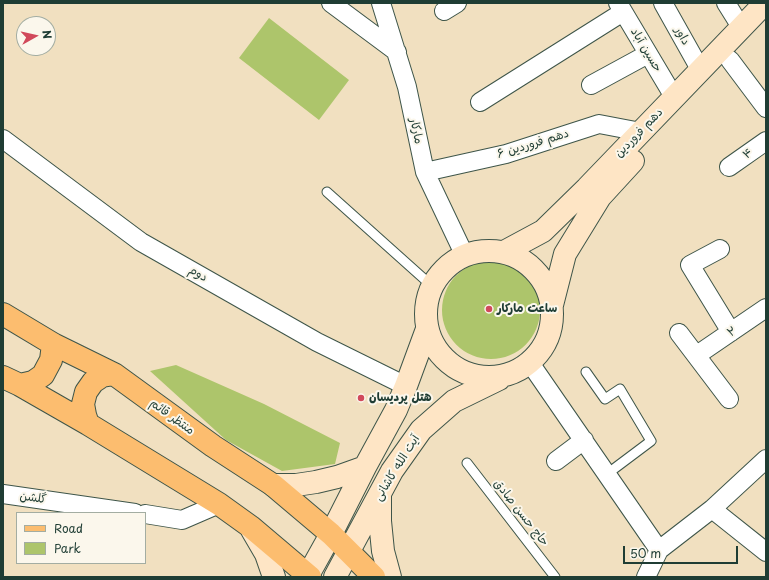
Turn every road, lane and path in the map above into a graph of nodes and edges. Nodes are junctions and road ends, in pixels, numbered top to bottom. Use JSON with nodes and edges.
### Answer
{"nodes":[{"id":1,"x":331,"y":3,"type":"edge"},
{"id":2,"x":381,"y":3,"type":"edge"},
{"id":3,"x":663,"y":3,"type":"edge"},
{"id":4,"x":726,"y":3,"type":"edge"},
{"id":5,"x":764,"y":3,"type":"edge"},
{"id":6,"x":620,"y":7,"type":"edge"},
{"id":7,"x":766,"y":23,"type":"edge"},
{"id":8,"x":741,"y":27,"type":"junction"},
{"id":9,"x":397,"y":52,"type":"junction"},
{"id":10,"x":648,"y":54,"type":"junction"},
{"id":11,"x":730,"y":60,"type":"junction"},
{"id":12,"x":700,"y":69,"type":"junction"},
{"id":13,"x":592,"y":85,"type":"dead end"},
{"id":14,"x":674,"y":97,"type":"junction"},
{"id":15,"x":480,"y":102,"type":"dead end"},
{"id":16,"x":766,"y":108,"type":"edge"},
{"id":17,"x":641,"y":132,"type":"junction"},
{"id":18,"x":3,"y":139,"type":"edge"},
{"id":19,"x":766,"y":141,"type":"edge"},
{"id":20,"x":729,"y":167,"type":"dead end"},
{"id":21,"x":425,"y":172,"type":"junction"},
{"id":22,"x":327,"y":192,"type":"dead end"},
{"id":23,"x":720,"y":249,"type":"dead end"},
{"id":24,"x":504,"y":252,"type":"junction"},
{"id":25,"x":464,"y":254,"type":"junction"},
{"id":26,"x":432,"y":286,"type":"junction"},
{"id":27,"x":552,"y":305,"type":"junction"},
{"id":28,"x":766,"y":308,"type":"edge"},
{"id":29,"x":3,"y":314,"type":"edge"},
{"id":30,"x":427,"y":329,"type":"junction"},
{"id":31,"x":731,"y":332,"type":"junction"},
{"id":32,"x":679,"y":333,"type":"dead end"},
{"id":33,"x":53,"y":344,"type":"junction"},
{"id":34,"x":697,"y":356,"type":"junction"},
{"id":35,"x":530,"y":363,"type":"junction"},
{"id":36,"x":586,"y":372,"type":"dead end"},
{"id":37,"x":114,"y":374,"type":"junction"},
{"id":38,"x":504,"y":376,"type":"junction"},
{"id":39,"x":11,"y":381,"type":"edge"},
{"id":40,"x":406,"y":386,"type":"junction"},
{"id":41,"x":729,"y":399,"type":"dead end"},
{"id":42,"x":88,"y":424,"type":"junction"},
{"id":43,"x":584,"y":440,"type":"junction"},
{"id":44,"x":766,"y":459,"type":"edge"},
{"id":45,"x":556,"y":461,"type":"dead end"},
{"id":46,"x":467,"y":463,"type":"dead end"},
{"id":47,"x":365,"y":467,"type":"junction"},
{"id":48,"x":607,"y":474,"type":"junction"},
{"id":49,"x":273,"y":485,"type":"junction"},
{"id":50,"x":3,"y":494,"type":"edge"},
{"id":51,"x":380,"y":494,"type":"junction"},
{"id":52,"x":219,"y":504,"type":"junction"},
{"id":53,"x":712,"y":509,"type":"junction"},
{"id":54,"x":128,"y":512,"type":"edge"},
{"id":55,"x":146,"y":514,"type":"edge"},
{"id":56,"x":251,"y":527,"type":"junction"},
{"id":57,"x":331,"y":534,"type":"junction"},
{"id":58,"x":659,"y":550,"type":"junction"},
{"id":59,"x":348,"y":551,"type":"junction"},
{"id":60,"x":766,"y":552,"type":"edge"},
{"id":61,"x":308,"y":576,"type":"edge"},
{"id":62,"x":274,"y":577,"type":"edge"},
{"id":63,"x":335,"y":577,"type":"edge"},
{"id":64,"x":374,"y":577,"type":"edge"},
{"id":65,"x":390,"y":577,"type":"edge"},
{"id":66,"x":555,"y":577,"type":"edge"},
{"id":67,"x":646,"y":577,"type":"edge"}],
"edges":[{"from":1,"to":9,"type":"street"},
{"from":2,"to":9,"type":"street","name":"مارکار"},
{"from":3,"to":12,"type":"street","name":"داور"},
{"from":4,"to":8,"type":"street"},
{"from":5,"to":8,"type":"main road","name":"دهم فروردین"},
{"from":6,"to":10,"type":"street","name":"حسین آباد"},
{"from":6,"to":15,"type":"street"},
{"from":7,"to":11,"type":"main road","name":"دهم فروردین"},
{"from":8,"to":12,"type":"main road","name":"دهم فروردین"},
{"from":9,"to":21,"type":"street","name":"مارکار"},
{"from":10,"to":13,"type":"street"},
{"from":10,"to":14,"type":"street","name":"حسین آباد"},
{"from":11,"to":16,"type":"street"},
{"from":11,"to":27,"type":"main road","name":"دهم فروردین"},
{"from":12,"to":14,"type":"main road","name":"دهم فروردین"},
{"from":14,"to":17,"type":"main road","name":"دهم فروردین"},
{"from":17,"to":21,"type":"street","name":"دهم فروردین ۶"},
{"from":17,"to":24,"type":"main road","name":"دهم فروردین"},
{"from":18,"to":40,"type":"street","name":"دوم"},
{"from":19,"to":20,"type":"street","name":"۴"},
{"from":21,"to":25,"type":"street","name":"مارکار"},
{"from":22,"to":26,"type":"lane"},
{"from":23,"to":31,"type":"street"},
{"from":24,"to":25,"type":"main road"},
{"from":24,"to":27,"type":"main road"},
{"from":25,"to":26,"type":"main road"},
{"from":26,"to":30,"type":"main road"},
{"from":27,"to":35,"type":"main road"},
{"from":28,"to":31,"type":"street","name":"۲"},
{"from":29,"to":33,"type":"main road","name":"منتظر قائم"},
{"from":30,"to":38,"type":"main road"},
{"from":30,"to":40,"type":"main road"},
{"from":31,"to":34,"type":"street","name":"۲"},
{"from":32,"to":34,"type":"street"},
{"from":33,"to":37,"type":"main road","name":"منتظر قائم"},
{"from":33,"to":39,"type":"main road"},
{"from":34,"to":41,"type":"street"},
{"from":35,"to":38,"type":"main road"},
{"from":35,"to":43,"type":"street"},
{"from":36,"to":48,"type":"lane"},
{"from":37,"to":42,"type":"main road"},
{"from":37,"to":49,"type":"main road","name":"منتظر قائم"},
{"from":38,"to":51,"type":"main road","name":"آیت الله کاشانی"},
{"from":39,"to":42,"type":"main road"},
{"from":40,"to":47,"type":"main road"},
{"from":42,"to":52,"type":"main road"},
{"from":43,"to":45,"type":"street"},
{"from":43,"to":48,"type":"street"},
{"from":44,"to":53,"type":"street"},
{"from":46,"to":66,"type":"lane","name":"حاج حسن صادق"},
{"from":47,"to":49,"type":"main road"},
{"from":47,"to":57,"type":"main road"},
{"from":48,"to":58,"type":"street"},
{"from":49,"to":57,"type":"main road","name":"منتظر قائم"},
{"from":50,"to":54,"type":"street","name":"گلشن"},
{"from":51,"to":59,"type":"main road","name":"آیت الله کاشانی"},
{"from":51,"to":65,"type":"main road"},
{"from":52,"to":55,"type":"street"},
{"from":52,"to":56,"type":"main road"},
{"from":53,"to":58,"type":"street"},
{"from":53,"to":60,"type":"street"},
{"from":56,"to":61,"type":"main road"},
{"from":56,"to":62,"type":"main road"},
{"from":57,"to":59,"type":"main road","name":"منتظر قائم"},
{"from":57,"to":61,"type":"main road"},
{"from":58,"to":67,"type":"street"},
{"from":59,"to":63,"type":"main road","name":"آیت الله کاشانی"},
{"from":59,"to":64,"type":"main road","name":"منتظر قائم"}]}
